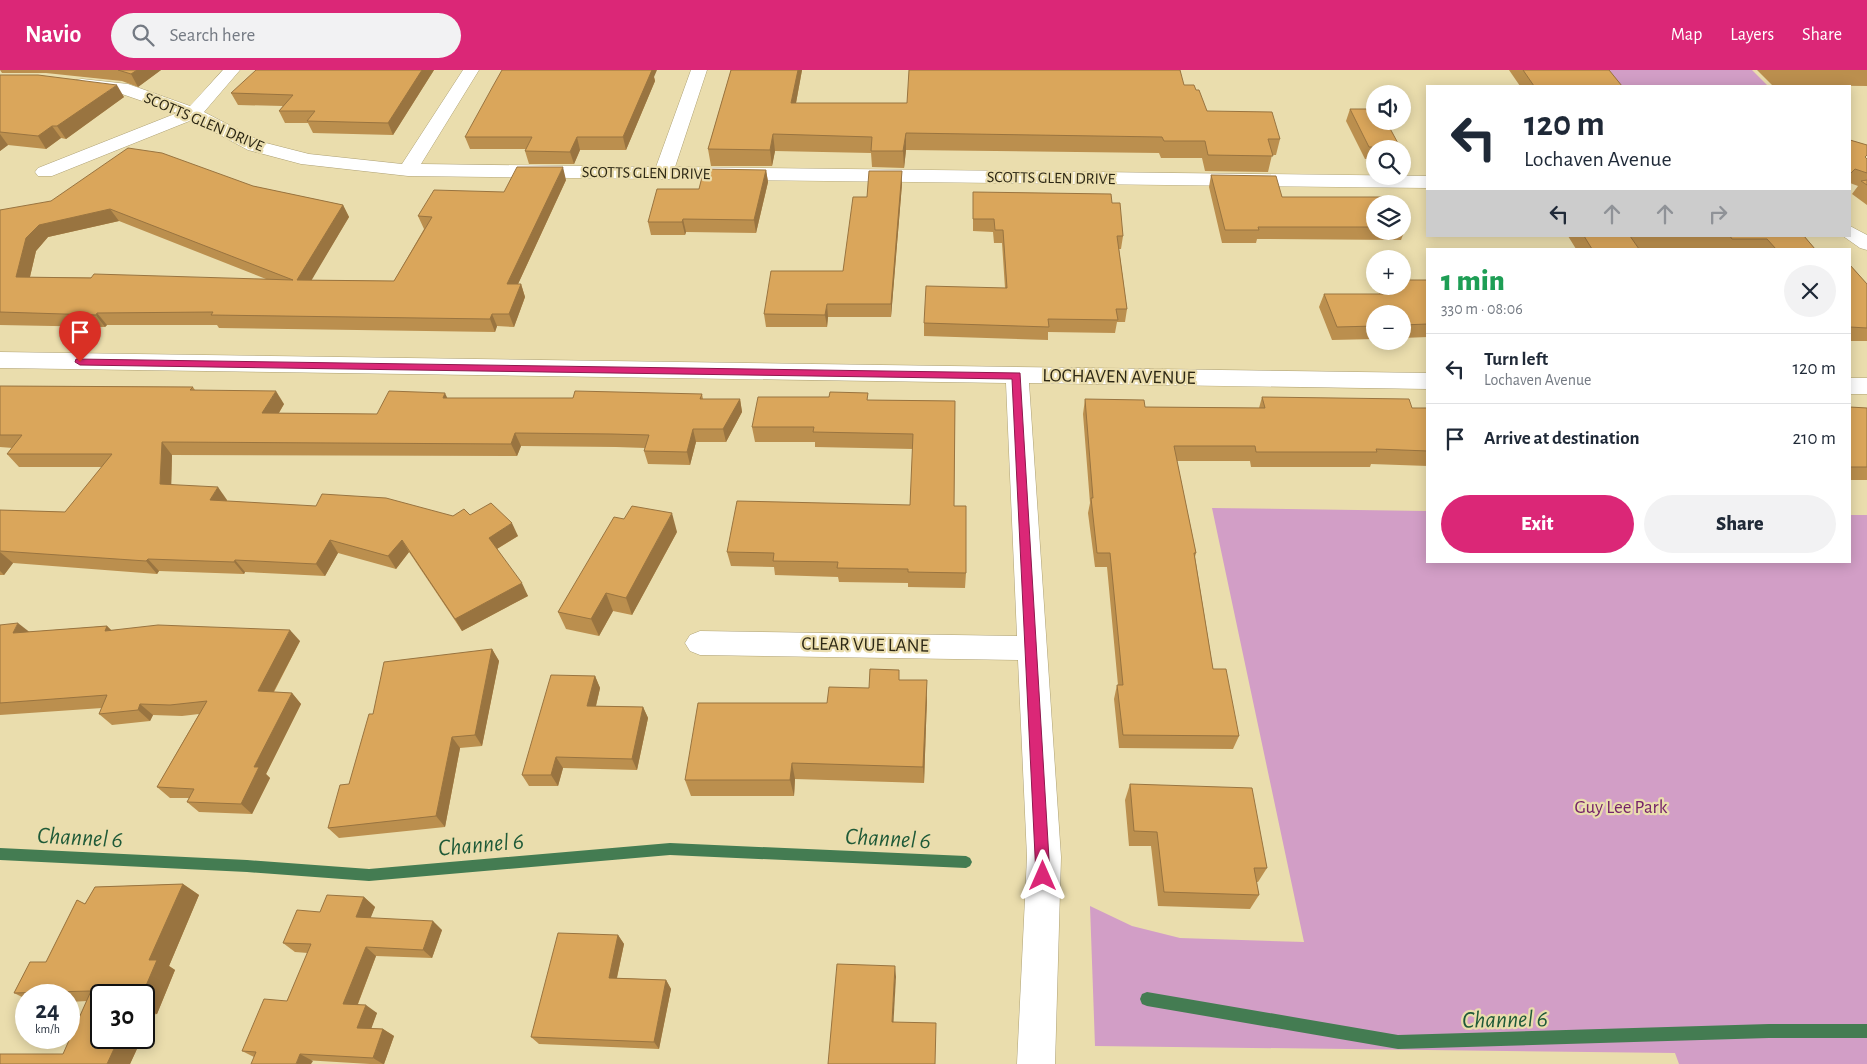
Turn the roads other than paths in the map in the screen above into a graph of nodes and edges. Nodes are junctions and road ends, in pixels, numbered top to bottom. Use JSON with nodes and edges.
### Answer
{"nodes":[{"id":1,"x":232,"y":70,"type":"edge"},
{"id":2,"x":471,"y":70,"type":"edge"},
{"id":3,"x":699,"y":70,"type":"edge"},
{"id":4,"x":65,"y":82,"type":"edge"},
{"id":5,"x":192,"y":113,"type":"junction"},
{"id":6,"x":408,"y":170,"type":"junction"},
{"id":7,"x":45,"y":172,"type":"dead end"},
{"id":8,"x":664,"y":173,"type":"junction"},
{"id":9,"x":1426,"y":182,"type":"edge"},
{"id":10,"x":1851,"y":233,"type":"edge"},
{"id":11,"x":1867,"y":244,"type":"edge"},
{"id":12,"x":0,"y":360,"type":"edge"},
{"id":13,"x":1017,"y":376,"type":"junction"},
{"id":14,"x":1426,"y":381,"type":"edge"},
{"id":15,"x":1851,"y":386,"type":"edge"},
{"id":16,"x":1867,"y":386,"type":"edge"},
{"id":17,"x":700,"y":643,"type":"dead end"},
{"id":18,"x":1030,"y":648,"type":"junction"},
{"id":19,"x":1036,"y":1064,"type":"edge"}],
"edges":[{"from":1,"to":5,"type":"street"},
{"from":2,"to":6,"type":"street"},
{"from":3,"to":8,"type":"street"},
{"from":4,"to":5,"type":"street","name":"SCOTTS GLEN DRIVE"},
{"from":5,"to":6,"type":"street","name":"SCOTTS GLEN DRIVE"},
{"from":5,"to":7,"type":"street"},
{"from":6,"to":8,"type":"street","name":"SCOTTS GLEN DRIVE"},
{"from":8,"to":9,"type":"street","name":"SCOTTS GLEN DRIVE"},
{"from":10,"to":11,"type":"street"},
{"from":12,"to":13,"type":"street","name":"LOCHAVEN AVENUE"},
{"from":13,"to":14,"type":"street","name":"LOCHAVEN AVENUE"},
{"from":13,"to":18,"type":"street"},
{"from":15,"to":16,"type":"street"},
{"from":17,"to":18,"type":"street","name":"CLEAR VUE LANE"},
{"from":18,"to":19,"type":"street"}]}
